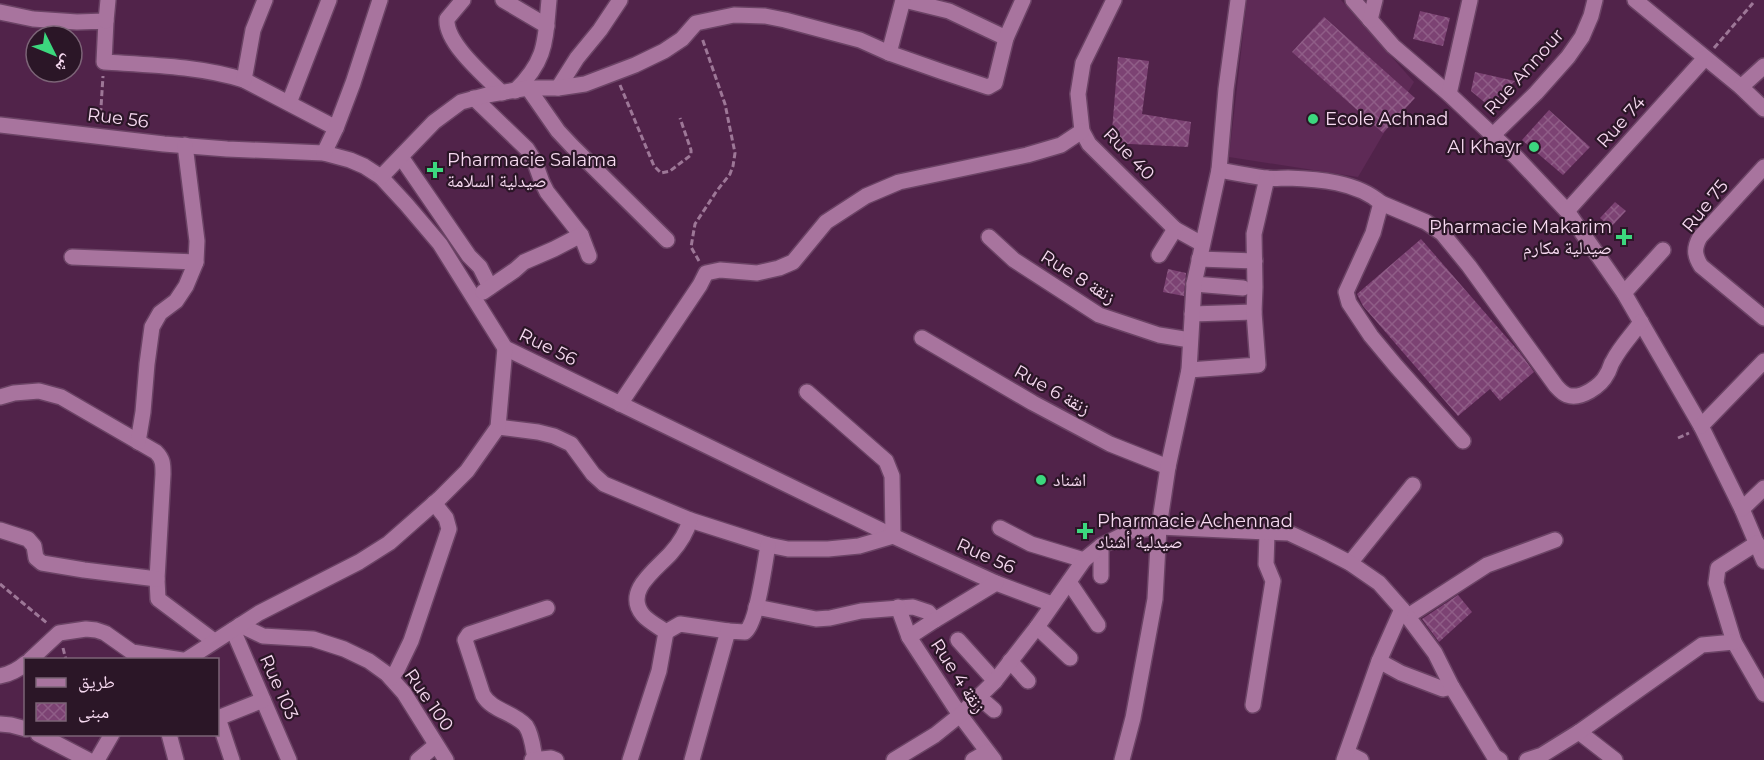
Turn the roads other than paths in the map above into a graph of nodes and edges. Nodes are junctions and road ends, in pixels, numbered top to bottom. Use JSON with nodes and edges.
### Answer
{"nodes":[{"id":1,"x":108,"y":0,"type":"edge"},
{"id":2,"x":265,"y":0,"type":"edge"},
{"id":3,"x":329,"y":0,"type":"edge"},
{"id":4,"x":380,"y":0,"type":"edge"},
{"id":5,"x":464,"y":0,"type":"edge"},
{"id":6,"x":503,"y":0,"type":"edge"},
{"id":7,"x":549,"y":0,"type":"edge"},
{"id":8,"x":620,"y":0,"type":"edge"},
{"id":9,"x":903,"y":0,"type":"edge"},
{"id":10,"x":1023,"y":0,"type":"edge"},
{"id":11,"x":1114,"y":0,"type":"edge"},
{"id":12,"x":1238,"y":0,"type":"edge"},
{"id":13,"x":1353,"y":0,"type":"edge"},
{"id":14,"x":1375,"y":0,"type":"edge"},
{"id":15,"x":1470,"y":0,"type":"edge"},
{"id":16,"x":1595,"y":0,"type":"edge"},
{"id":17,"x":1635,"y":0,"type":"edge"},
{"id":18,"x":952,"y":6,"type":"edge"},
{"id":19,"x":0,"y":12,"type":"edge"},
{"id":20,"x":1370,"y":20,"type":"junction"},
{"id":21,"x":106,"y":21,"type":"junction"},
{"id":22,"x":547,"y":26,"type":"junction"},
{"id":23,"x":1006,"y":38,"type":"junction"},
{"id":24,"x":889,"y":53,"type":"junction"},
{"id":25,"x":1705,"y":58,"type":"junction"},
{"id":26,"x":1764,"y":66,"type":"edge"},
{"id":27,"x":244,"y":80,"type":"junction"},
{"id":28,"x":1741,"y":87,"type":"junction"},
{"id":29,"x":558,"y":88,"type":"junction"},
{"id":30,"x":515,"y":91,"type":"junction"},
{"id":31,"x":1449,"y":94,"type":"junction"},
{"id":32,"x":474,"y":98,"type":"junction"},
{"id":33,"x":289,"y":103,"type":"junction"},
{"id":34,"x":1764,"y":109,"type":"edge"},
{"id":35,"x":0,"y":125,"type":"edge"},
{"id":36,"x":336,"y":128,"type":"junction"},
{"id":37,"x":1082,"y":131,"type":"junction"},
{"id":38,"x":1492,"y":136,"type":"junction"},
{"id":39,"x":185,"y":146,"type":"junction"},
{"id":40,"x":324,"y":153,"type":"junction"},
{"id":41,"x":401,"y":157,"type":"junction"},
{"id":42,"x":1764,"y":167,"type":"edge"},
{"id":43,"x":1219,"y":170,"type":"junction"},
{"id":44,"x":381,"y":177,"type":"junction"},
{"id":45,"x":1267,"y":178,"type":"junction"},
{"id":46,"x":1381,"y":202,"type":"junction"},
{"id":47,"x":1567,"y":212,"type":"junction"},
{"id":48,"x":1175,"y":229,"type":"junction"},
{"id":49,"x":581,"y":235,"type":"junction"},
{"id":50,"x":988,"y":237,"type":"dead end"},
{"id":51,"x":667,"y":240,"type":"dead end"},
{"id":52,"x":1202,"y":244,"type":"junction"},
{"id":53,"x":1663,"y":249,"type":"dead end"},
{"id":54,"x":1159,"y":255,"type":"dead end"},
{"id":55,"x":589,"y":256,"type":"dead end"},
{"id":56,"x":72,"y":257,"type":"dead end"},
{"id":57,"x":1198,"y":259,"type":"junction"},
{"id":58,"x":1255,"y":261,"type":"junction"},
{"id":59,"x":196,"y":262,"type":"junction"},
{"id":60,"x":1194,"y":284,"type":"junction"},
{"id":61,"x":490,"y":287,"type":"junction"},
{"id":62,"x":1243,"y":288,"type":"dead end"},
{"id":63,"x":1624,"y":293,"type":"junction"},
{"id":64,"x":474,"y":299,"type":"junction"},
{"id":65,"x":1254,"y":312,"type":"junction"},
{"id":66,"x":1192,"y":314,"type":"junction"},
{"id":67,"x":1764,"y":318,"type":"edge"},
{"id":68,"x":1641,"y":322,"type":"junction"},
{"id":69,"x":922,"y":338,"type":"dead end"},
{"id":70,"x":1190,"y":340,"type":"junction"},
{"id":71,"x":505,"y":348,"type":"junction"},
{"id":72,"x":1764,"y":361,"type":"edge"},
{"id":73,"x":1189,"y":370,"type":"junction"},
{"id":74,"x":807,"y":392,"type":"dead end"},
{"id":75,"x":0,"y":397,"type":"edge"},
{"id":76,"x":620,"y":404,"type":"junction"},
{"id":77,"x":1701,"y":426,"type":"junction"},
{"id":78,"x":498,"y":427,"type":"junction"},
{"id":79,"x":138,"y":441,"type":"junction"},
{"id":80,"x":1463,"y":441,"type":"dead end"},
{"id":81,"x":1168,"y":467,"type":"junction"},
{"id":82,"x":1413,"y":485,"type":"dead end"},
{"id":83,"x":1764,"y":488,"type":"edge"},
{"id":84,"x":435,"y":503,"type":"junction"},
{"id":85,"x":1742,"y":509,"type":"junction"},
{"id":86,"x":690,"y":520,"type":"junction"},
{"id":87,"x":1160,"y":527,"type":"junction"},
{"id":88,"x":1000,"y":528,"type":"dead end"},
{"id":89,"x":0,"y":530,"type":"edge"},
{"id":90,"x":1267,"y":533,"type":"junction"},
{"id":91,"x":894,"y":536,"type":"junction"},
{"id":92,"x":1555,"y":540,"type":"dead end"},
{"id":93,"x":1757,"y":543,"type":"junction"},
{"id":94,"x":768,"y":546,"type":"junction"},
{"id":95,"x":1101,"y":546,"type":"junction"},
{"id":96,"x":1084,"y":560,"type":"junction"},
{"id":97,"x":1764,"y":561,"type":"edge"},
{"id":98,"x":1350,"y":563,"type":"junction"},
{"id":99,"x":1101,"y":576,"type":"dead end"},
{"id":100,"x":157,"y":579,"type":"junction"},
{"id":101,"x":1069,"y":582,"type":"junction"},
{"id":102,"x":996,"y":583,"type":"junction"},
{"id":103,"x":1052,"y":604,"type":"junction"},
{"id":104,"x":756,"y":607,"type":"junction"},
{"id":105,"x":898,"y":607,"type":"junction"},
{"id":106,"x":547,"y":608,"type":"dead end"},
{"id":107,"x":1405,"y":613,"type":"junction"},
{"id":108,"x":935,"y":620,"type":"junction"},
{"id":109,"x":1098,"y":625,"type":"dead end"},
{"id":110,"x":236,"y":627,"type":"junction"},
{"id":111,"x":1037,"y":627,"type":"junction"},
{"id":112,"x":728,"y":631,"type":"junction"},
{"id":113,"x":666,"y":632,"type":"junction"},
{"id":114,"x":909,"y":637,"type":"junction"},
{"id":115,"x":958,"y":640,"type":"dead end"},
{"id":116,"x":214,"y":641,"type":"junction"},
{"id":117,"x":1734,"y":642,"type":"junction"},
{"id":118,"x":32,"y":658,"type":"edge"},
{"id":119,"x":191,"y":658,"type":"edge"},
{"id":120,"x":1070,"y":658,"type":"dead end"},
{"id":121,"x":1010,"y":661,"type":"junction"},
{"id":122,"x":1379,"y":661,"type":"junction"},
{"id":123,"x":24,"y":665,"type":"edge"},
{"id":124,"x":0,"y":676,"type":"edge"},
{"id":125,"x":391,"y":678,"type":"junction"},
{"id":126,"x":995,"y":681,"type":"junction"},
{"id":127,"x":1028,"y":681,"type":"dead end"},
{"id":128,"x":1452,"y":687,"type":"junction"},
{"id":129,"x":1764,"y":694,"type":"edge"},
{"id":130,"x":979,"y":697,"type":"junction"},
{"id":131,"x":263,"y":700,"type":"junction"},
{"id":132,"x":1253,"y":705,"type":"dead end"},
{"id":133,"x":994,"y":710,"type":"dead end"},
{"id":134,"x":960,"y":716,"type":"junction"},
{"id":135,"x":219,"y":718,"type":"edge"},
{"id":136,"x":219,"y":721,"type":"edge"},
{"id":137,"x":0,"y":724,"type":"edge"},
{"id":138,"x":24,"y":728,"type":"edge"},
{"id":139,"x":1579,"y":732,"type":"junction"},
{"id":140,"x":40,"y":736,"type":"edge"},
{"id":141,"x":111,"y":736,"type":"edge"},
{"id":142,"x":169,"y":736,"type":"edge"},
{"id":143,"x":436,"y":745,"type":"junction"},
{"id":144,"x":991,"y":756,"type":"edge"},
{"id":145,"x":1345,"y":757,"type":"edge"},
{"id":146,"x":1539,"y":758,"type":"edge"},
{"id":147,"x":533,"y":759,"type":"edge"},
{"id":148,"x":1495,"y":759,"type":"edge"},
{"id":149,"x":88,"y":760,"type":"edge"},
{"id":150,"x":97,"y":760,"type":"edge"},
{"id":151,"x":176,"y":760,"type":"edge"},
{"id":152,"x":232,"y":760,"type":"edge"},
{"id":153,"x":289,"y":760,"type":"edge"},
{"id":154,"x":418,"y":760,"type":"edge"},
{"id":155,"x":446,"y":760,"type":"edge"},
{"id":156,"x":556,"y":760,"type":"edge"},
{"id":157,"x":630,"y":760,"type":"edge"},
{"id":158,"x":692,"y":760,"type":"edge"},
{"id":159,"x":894,"y":760,"type":"edge"},
{"id":160,"x":973,"y":760,"type":"edge"},
{"id":161,"x":1122,"y":760,"type":"edge"},
{"id":162,"x":1361,"y":760,"type":"edge"},
{"id":163,"x":1615,"y":760,"type":"edge"}],
"edges":[{"from":1,"to":21,"type":"street"},
{"from":2,"to":27,"type":"street"},
{"from":3,"to":33,"type":"street"},
{"from":4,"to":36,"type":"street"},
{"from":5,"to":30,"type":"street"},
{"from":6,"to":22,"type":"street"},
{"from":7,"to":22,"type":"street"},
{"from":8,"to":29,"type":"street"},
{"from":9,"to":18,"type":"street"},
{"from":9,"to":24,"type":"street"},
{"from":10,"to":23,"type":"street"},
{"from":11,"to":37,"type":"street","name":"Rue 40"},
{"from":12,"to":43,"type":"street"},
{"from":13,"to":20,"type":"street"},
{"from":14,"to":20,"type":"street"},
{"from":15,"to":31,"type":"street"},
{"from":16,"to":38,"type":"street","name":"Rue Annour"},
{"from":17,"to":25,"type":"street"},
{"from":18,"to":23,"type":"street"},
{"from":19,"to":21,"type":"street"},
{"from":20,"to":31,"type":"street"},
{"from":21,"to":27,"type":"street"},
{"from":22,"to":30,"type":"street"},
{"from":23,"to":24,"type":"street"},
{"from":24,"to":29,"type":"street"},
{"from":25,"to":28,"type":"street"},
{"from":25,"to":47,"type":"street","name":"Rue 74"},
{"from":26,"to":28,"type":"street"},
{"from":27,"to":33,"type":"street"},
{"from":28,"to":34,"type":"street"},
{"from":29,"to":30,"type":"street"},
{"from":30,"to":32,"type":"street"},
{"from":30,"to":51,"type":"street"},
{"from":31,"to":38,"type":"street"},
{"from":32,"to":41,"type":"street"},
{"from":32,"to":49,"type":"street"},
{"from":33,"to":36,"type":"street"},
{"from":35,"to":39,"type":"street","name":"Rue 56"},
{"from":36,"to":40,"type":"street"},
{"from":37,"to":48,"type":"street","name":"Rue 40"},
{"from":37,"to":76,"type":"street"},
{"from":38,"to":47,"type":"street"},
{"from":39,"to":40,"type":"street","name":"Rue 56"},
{"from":39,"to":59,"type":"street"},
{"from":40,"to":44,"type":"street","name":"Rue 56"},
{"from":41,"to":44,"type":"street"},
{"from":41,"to":61,"type":"street"},
{"from":42,"to":67,"type":"street","name":"Rue 75"},
{"from":43,"to":45,"type":"street"},
{"from":43,"to":52,"type":"street"},
{"from":44,"to":64,"type":"street","name":"Rue 56"},
{"from":45,"to":46,"type":"street"},
{"from":45,"to":58,"type":"street"},
{"from":46,"to":68,"type":"street"},
{"from":46,"to":80,"type":"street"},
{"from":47,"to":63,"type":"street"},
{"from":48,"to":52,"type":"street","name":"Rue 40"},
{"from":48,"to":54,"type":"street"},
{"from":49,"to":55,"type":"street"},
{"from":49,"to":61,"type":"street"},
{"from":50,"to":70,"type":"street","name":"Rue 8 زنقة"},
{"from":52,"to":57,"type":"street"},
{"from":53,"to":63,"type":"street"},
{"from":56,"to":59,"type":"street"},
{"from":57,"to":58,"type":"street"},
{"from":57,"to":60,"type":"street"},
{"from":58,"to":65,"type":"street"},
{"from":59,"to":79,"type":"street"},
{"from":60,"to":62,"type":"street"},
{"from":60,"to":66,"type":"street"},
{"from":61,"to":64,"type":"street"},
{"from":63,"to":68,"type":"street"},
{"from":64,"to":71,"type":"street","name":"Rue 56"},
{"from":65,"to":66,"type":"street"},
{"from":65,"to":73,"type":"street"},
{"from":66,"to":70,"type":"street"},
{"from":68,"to":77,"type":"street"},
{"from":69,"to":81,"type":"street","name":"Rue 6 زنقة"},
{"from":70,"to":73,"type":"street"},
{"from":71,"to":76,"type":"street","name":"Rue 56"},
{"from":71,"to":78,"type":"street"},
{"from":72,"to":77,"type":"street"},
{"from":73,"to":81,"type":"street"},
{"from":74,"to":91,"type":"street"},
{"from":75,"to":79,"type":"street"},
{"from":76,"to":91,"type":"street","name":"Rue 56"},
{"from":77,"to":85,"type":"street"},
{"from":78,"to":84,"type":"street"},
{"from":78,"to":86,"type":"street"},
{"from":79,"to":100,"type":"street"},
{"from":81,"to":87,"type":"street"},
{"from":82,"to":98,"type":"street"},
{"from":83,"to":85,"type":"street"},
{"from":84,"to":110,"type":"street"},
{"from":84,"to":125,"type":"street"},
{"from":85,"to":93,"type":"street"},
{"from":86,"to":94,"type":"street"},
{"from":86,"to":113,"type":"street"},
{"from":87,"to":90,"type":"street"},
{"from":87,"to":95,"type":"street"},
{"from":87,"to":161,"type":"street"},
{"from":88,"to":96,"type":"street"},
{"from":89,"to":100,"type":"street"},
{"from":90,"to":98,"type":"street"},
{"from":90,"to":132,"type":"street"},
{"from":91,"to":94,"type":"street"},
{"from":91,"to":102,"type":"street","name":"Rue 56"},
{"from":92,"to":107,"type":"street"},
{"from":93,"to":97,"type":"street"},
{"from":93,"to":117,"type":"street"},
{"from":94,"to":104,"type":"street"},
{"from":95,"to":96,"type":"street"},
{"from":95,"to":99,"type":"street"},
{"from":96,"to":101,"type":"street"},
{"from":98,"to":107,"type":"street"},
{"from":100,"to":116,"type":"street"},
{"from":101,"to":103,"type":"street"},
{"from":101,"to":109,"type":"street"},
{"from":102,"to":103,"type":"street","name":"Rue 56"},
{"from":102,"to":108,"type":"street","name":"Rue 4 زنقة"},
{"from":103,"to":111,"type":"street"},
{"from":104,"to":105,"type":"street"},
{"from":104,"to":112,"type":"street"},
{"from":105,"to":108,"type":"street"},
{"from":105,"to":114,"type":"street"},
{"from":106,"to":147,"type":"street"},
{"from":107,"to":122,"type":"street"},
{"from":107,"to":128,"type":"street"},
{"from":108,"to":114,"type":"street","name":"Rue 4 زنقة"},
{"from":110,"to":116,"type":"street"},
{"from":110,"to":125,"type":"street","name":"Rue 100"},
{"from":110,"to":131,"type":"street","name":"Rue 103"},
{"from":111,"to":120,"type":"street"},
{"from":111,"to":121,"type":"street"},
{"from":112,"to":113,"type":"street"},
{"from":112,"to":158,"type":"street"},
{"from":113,"to":157,"type":"street"},
{"from":114,"to":134,"type":"street","name":"Rue 4 زنقة"},
{"from":115,"to":126,"type":"street"},
{"from":116,"to":119,"type":"street"},
{"from":117,"to":129,"type":"street"},
{"from":117,"to":139,"type":"street"},
{"from":118,"to":119,"type":"street"},
{"from":121,"to":126,"type":"street"},
{"from":121,"to":127,"type":"street"},
{"from":122,"to":128,"type":"street"},
{"from":122,"to":145,"type":"street"},
{"from":123,"to":124,"type":"street"},
{"from":125,"to":143,"type":"street","name":"Rue 100"},
{"from":126,"to":130,"type":"street"},
{"from":128,"to":148,"type":"street"},
{"from":130,"to":133,"type":"street"},
{"from":130,"to":134,"type":"street"},
{"from":131,"to":135,"type":"street"},
{"from":131,"to":153,"type":"street","name":"Rue 103"},
{"from":134,"to":144,"type":"street","name":"Rue 4 زنقة"},
{"from":134,"to":159,"type":"street"},
{"from":136,"to":152,"type":"street"},
{"from":137,"to":138,"type":"street"},
{"from":139,"to":146,"type":"street"},
{"from":139,"to":163,"type":"street"},
{"from":140,"to":149,"type":"street"},
{"from":141,"to":150,"type":"street"},
{"from":142,"to":151,"type":"street"},
{"from":143,"to":154,"type":"street"},
{"from":143,"to":155,"type":"street","name":"Rue 100"},
{"from":144,"to":160,"type":"street"},
{"from":145,"to":162,"type":"street"},
{"from":147,"to":156,"type":"street"}]}
